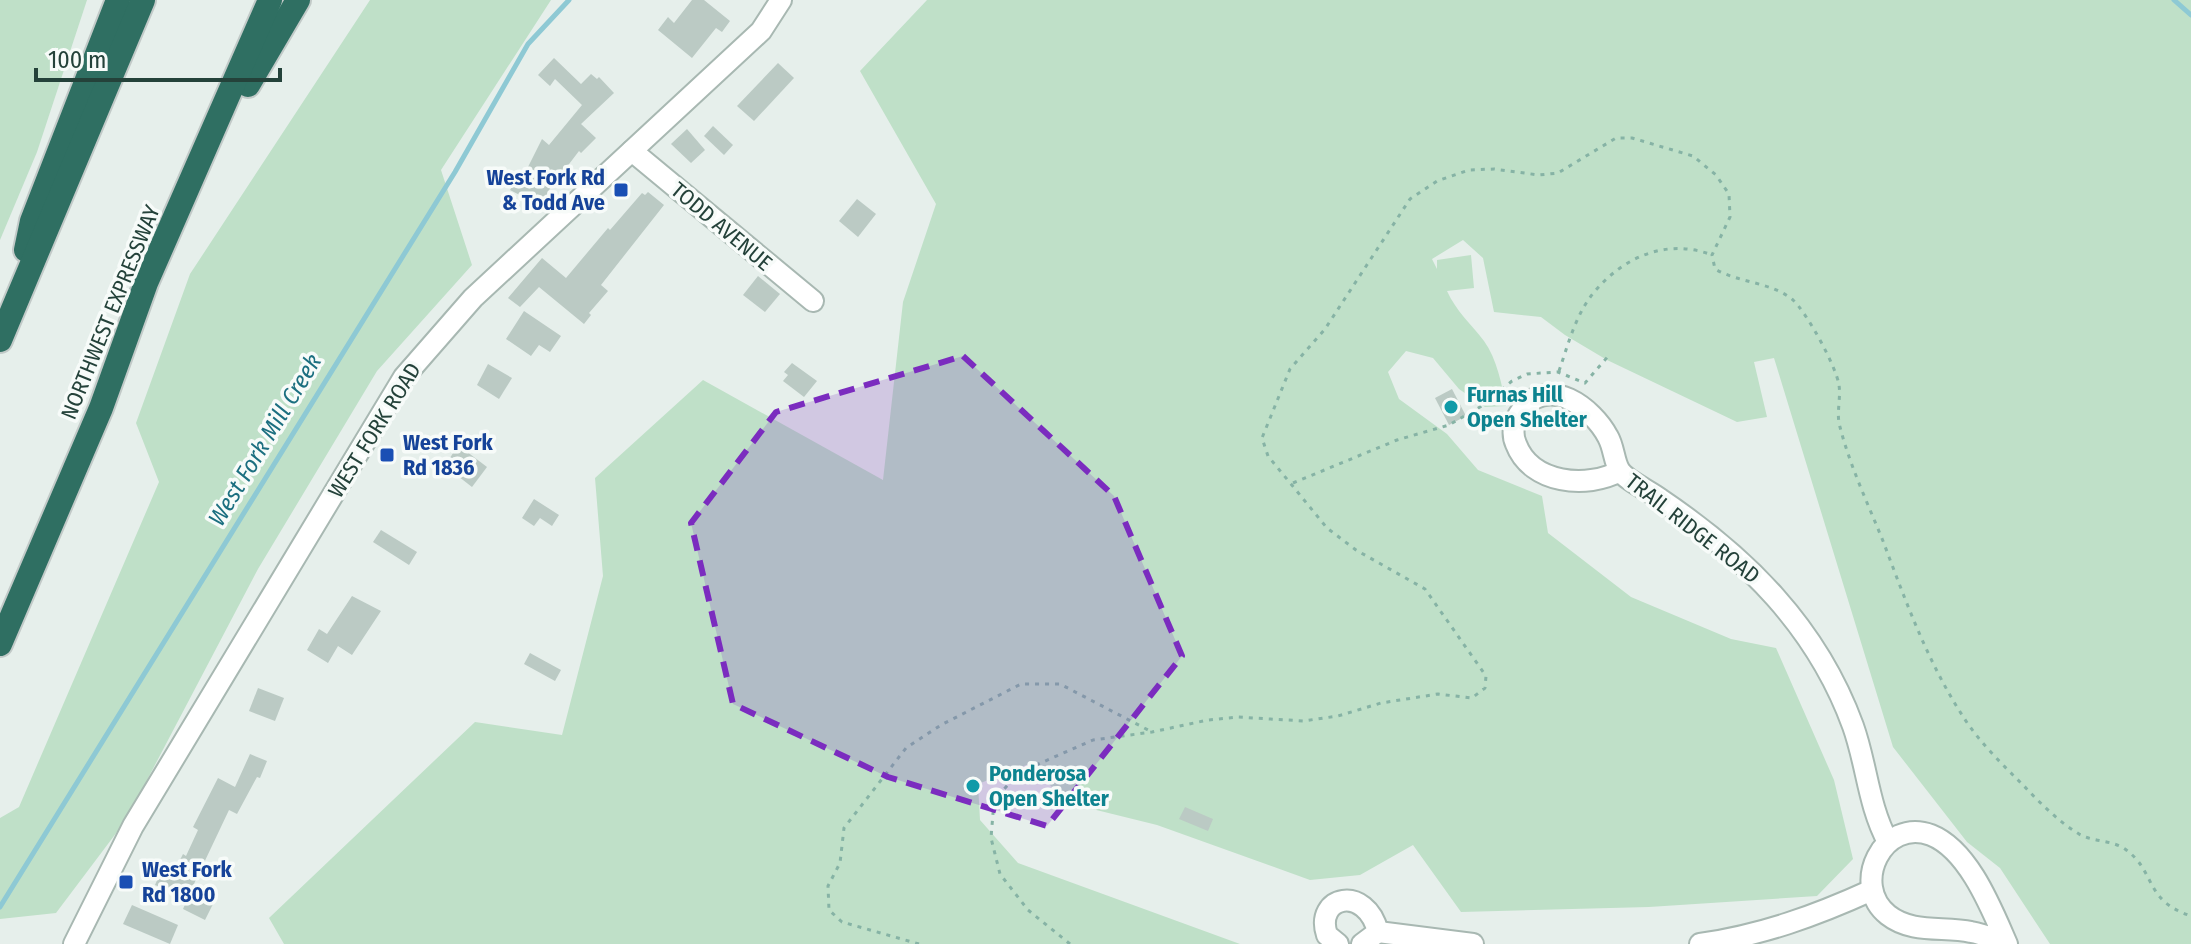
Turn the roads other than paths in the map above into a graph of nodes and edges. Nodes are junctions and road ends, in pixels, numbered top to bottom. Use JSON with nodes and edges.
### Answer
{"nodes":[{"id":1,"x":118,"y":0,"type":"edge"},
{"id":2,"x":143,"y":0,"type":"edge"},
{"id":3,"x":270,"y":0,"type":"edge"},
{"id":4,"x":298,"y":0,"type":"edge"},
{"id":5,"x":781,"y":0,"type":"edge"},
{"id":6,"x":632,"y":151,"type":"junction"},
{"id":7,"x":146,"y":283,"type":"junction"},
{"id":8,"x":813,"y":301,"type":"dead end"},
{"id":9,"x":12,"y":311,"type":"junction"},
{"id":10,"x":0,"y":340,"type":"edge"},
{"id":11,"x":1620,"y":471,"type":"junction"},
{"id":12,"x":0,"y":644,"type":"edge"},
{"id":13,"x":1888,"y":842,"type":"junction"},
{"id":14,"x":1872,"y":890,"type":"junction"},
{"id":15,"x":1370,"y":938,"type":"edge"},
{"id":16,"x":74,"y":944,"type":"edge"},
{"id":17,"x":1338,"y":944,"type":"edge"},
{"id":18,"x":1473,"y":944,"type":"edge"},
{"id":19,"x":1700,"y":944,"type":"edge"},
{"id":20,"x":2007,"y":944,"type":"edge"}],
"edges":[{"from":1,"to":9,"type":"highway"},
{"from":2,"to":9,"type":"highway"},
{"from":3,"to":7,"type":"highway","name":"NORTHWEST EXPRESSWAY"},
{"from":4,"to":7,"type":"highway"},
{"from":5,"to":6,"type":"street","name":"WEST FORK ROAD"},
{"from":6,"to":8,"type":"street","name":"TODD AVENUE"},
{"from":6,"to":16,"type":"street","name":"WEST FORK ROAD"},
{"from":7,"to":12,"type":"highway","name":"NORTHWEST EXPRESSWAY"},
{"from":9,"to":10,"type":"highway"},
{"from":11,"to":11,"type":"street","name":"TRAIL RIDGE ROAD"},
{"from":11,"to":13,"type":"street","name":"TRAIL RIDGE ROAD"},
{"from":13,"to":14,"type":"street"},
{"from":13,"to":20,"type":"street"},
{"from":14,"to":19,"type":"street"},
{"from":14,"to":20,"type":"street"},
{"from":15,"to":17,"type":"street"},
{"from":15,"to":18,"type":"street"}]}
